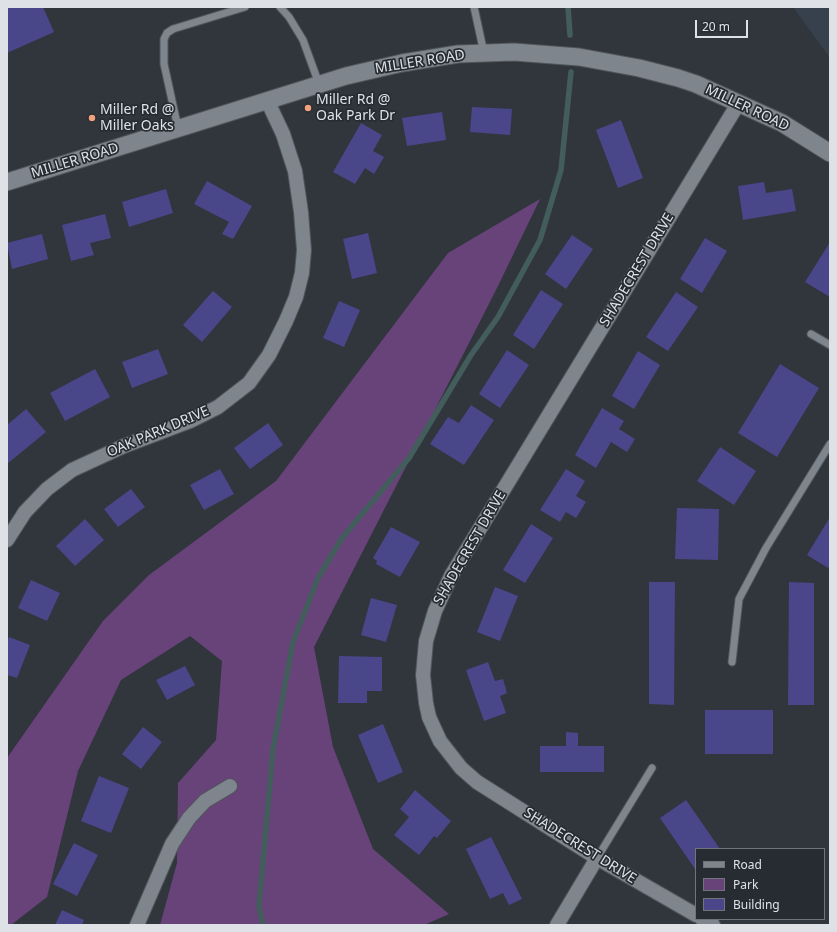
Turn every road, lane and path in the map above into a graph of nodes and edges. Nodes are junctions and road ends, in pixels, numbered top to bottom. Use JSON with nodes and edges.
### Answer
{"nodes":[{"id":1,"x":245,"y":7,"type":"edge"},
{"id":2,"x":280,"y":7,"type":"edge"},
{"id":3,"x":474,"y":7,"type":"edge"},
{"id":4,"x":484,"y":54,"type":"junction"},
{"id":5,"x":319,"y":84,"type":"junction"},
{"id":6,"x":267,"y":100,"type":"junction"},
{"id":7,"x":738,"y":104,"type":"junction"},
{"id":8,"x":178,"y":128,"type":"junction"},
{"id":9,"x":830,"y":153,"type":"edge"},
{"id":10,"x":7,"y":182,"type":"edge"},
{"id":11,"x":811,"y":334,"type":"dead end"},
{"id":12,"x":830,"y":345,"type":"edge"},
{"id":13,"x":830,"y":444,"type":"edge"},
{"id":14,"x":7,"y":540,"type":"edge"},
{"id":15,"x":732,"y":662,"type":"dead end"},
{"id":16,"x":652,"y":768,"type":"dead end"},
{"id":17,"x":230,"y":786,"type":"dead end"},
{"id":18,"x":597,"y":858,"type":"junction"},
{"id":19,"x":695,"y":914,"type":"edge"},
{"id":20,"x":704,"y":920,"type":"edge"},
{"id":21,"x":136,"y":925,"type":"edge"},
{"id":22,"x":557,"y":925,"type":"edge"},
{"id":23,"x":713,"y":925,"type":"edge"}],
"edges":[{"from":1,"to":8,"type":"lane"},
{"from":2,"to":5,"type":"lane"},
{"from":3,"to":4,"type":"lane"},
{"from":4,"to":5,"type":"street","name":"MILLER ROAD"},
{"from":4,"to":7,"type":"street","name":"MILLER ROAD"},
{"from":5,"to":6,"type":"street","name":"MILLER ROAD"},
{"from":6,"to":8,"type":"street","name":"MILLER ROAD"},
{"from":6,"to":14,"type":"street","name":"OAK PARK DRIVE"},
{"from":7,"to":9,"type":"street","name":"MILLER ROAD"},
{"from":7,"to":18,"type":"street","name":"SHADECREST DRIVE"},
{"from":8,"to":10,"type":"street","name":"MILLER ROAD"},
{"from":11,"to":12,"type":"lane"},
{"from":13,"to":15,"type":"lane"},
{"from":16,"to":18,"type":"lane"},
{"from":17,"to":21,"type":"street"},
{"from":18,"to":19,"type":"street","name":"SHADECREST DRIVE"},
{"from":18,"to":22,"type":"street"},
{"from":20,"to":23,"type":"street"}]}
